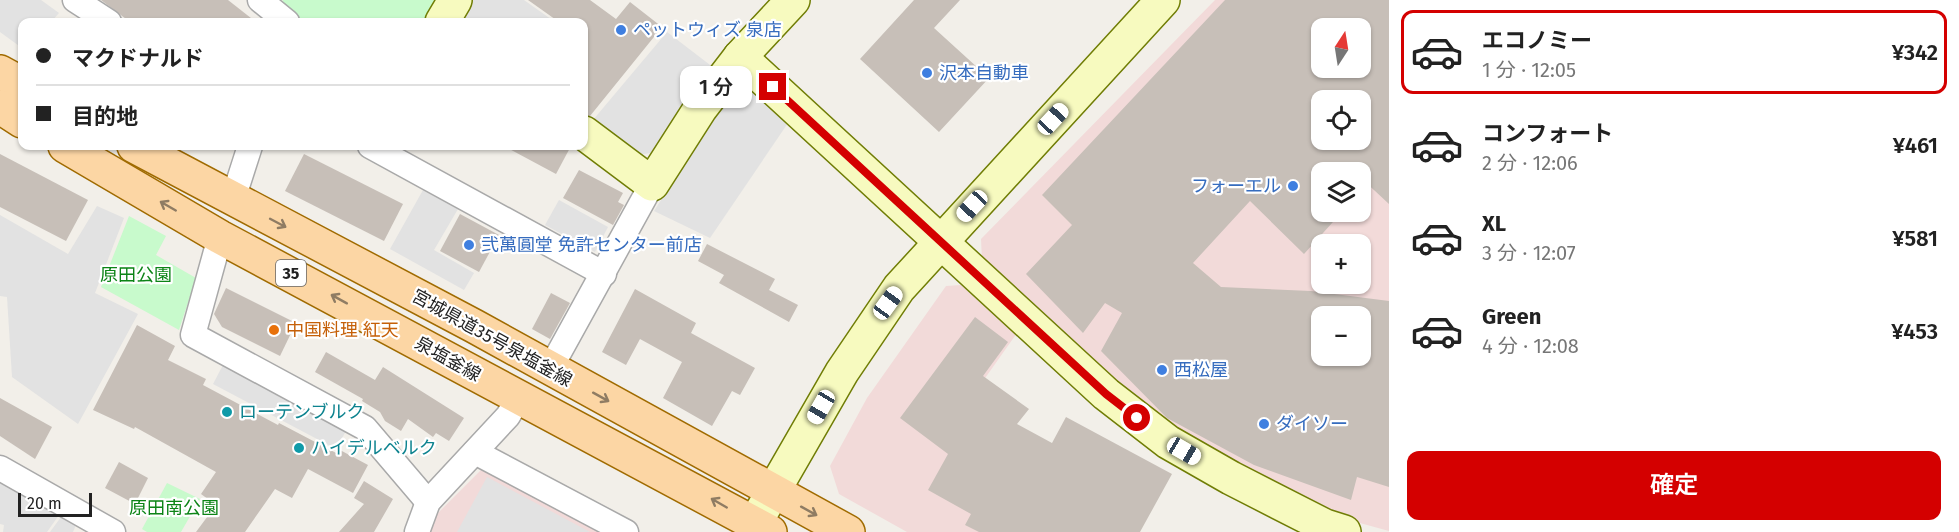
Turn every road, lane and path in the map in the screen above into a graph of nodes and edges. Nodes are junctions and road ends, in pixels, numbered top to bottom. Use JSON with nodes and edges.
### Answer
{"nodes":[{"id":1,"x":75,"y":0,"type":"edge"},
{"id":2,"x":260,"y":0,"type":"edge"},
{"id":3,"x":455,"y":0,"type":"edge"},
{"id":4,"x":793,"y":0,"type":"edge"},
{"id":5,"x":1148,"y":5,"type":"edge"},
{"id":6,"x":103,"y":18,"type":"edge"},
{"id":7,"x":282,"y":18,"type":"edge"},
{"id":8,"x":444,"y":18,"type":"edge"},
{"id":9,"x":740,"y":57,"type":"junction"},
{"id":10,"x":0,"y":72,"type":"edge"},
{"id":11,"x":18,"y":82,"type":"edge"},
{"id":12,"x":0,"y":107,"type":"edge"},
{"id":13,"x":18,"y":118,"type":"edge"},
{"id":14,"x":588,"y":136,"type":"edge"},
{"id":15,"x":72,"y":150,"type":"edge"},
{"id":16,"x":141,"y":150,"type":"edge"},
{"id":17,"x":249,"y":150,"type":"edge"},
{"id":18,"x":378,"y":150,"type":"edge"},
{"id":19,"x":652,"y":184,"type":"junction"},
{"id":20,"x":233,"y":199,"type":"junction"},
{"id":21,"x":220,"y":237,"type":"junction"},
{"id":22,"x":940,"y":241,"type":"junction"},
{"id":23,"x":604,"y":274,"type":"junction"},
{"id":24,"x":550,"y":369,"type":"junction"},
{"id":25,"x":519,"y":398,"type":"junction"},
{"id":26,"x":475,"y":452,"type":"junction"},
{"id":27,"x":0,"y":468,"type":"edge"},
{"id":28,"x":773,"y":491,"type":"junction"},
{"id":29,"x":428,"y":502,"type":"junction"},
{"id":30,"x":759,"y":529,"type":"edge"},
{"id":31,"x":113,"y":532,"type":"edge"},
{"id":32,"x":417,"y":532,"type":"edge"},
{"id":33,"x":626,"y":532,"type":"edge"},
{"id":34,"x":848,"y":532,"type":"edge"},
{"id":35,"x":1344,"y":532,"type":"edge"}],
"edges":[{"from":1,"to":6,"type":"street"},
{"from":2,"to":7,"type":"street"},
{"from":3,"to":8,"type":"street"},
{"from":4,"to":9,"type":"street"},
{"from":5,"to":22,"type":"street"},
{"from":9,"to":19,"type":"street"},
{"from":9,"to":22,"type":"street"},
{"from":10,"to":11,"type":"main road"},
{"from":12,"to":13,"type":"main road"},
{"from":14,"to":19,"type":"street"},
{"from":21,"to":15,"type":"main road","name":"泉塩釜線","number":"35","one_way":true},
{"from":16,"to":20,"type":"main road","name":"宮城県道35号泉塩釜線","number":"35"},
{"from":17,"to":20,"type":"street"},
{"from":18,"to":23,"type":"street"},
{"from":19,"to":23,"type":"street"},
{"from":20,"to":24,"type":"main road","name":"宮城県道35号泉塩釜線","number":"35","one_way":true},
{"from":25,"to":21,"type":"main road","name":"泉塩釜線","number":"35","one_way":true},
{"from":21,"to":29,"type":"street"},
{"from":22,"to":28,"type":"street"},
{"from":22,"to":35,"type":"street"},
{"from":23,"to":24,"type":"street"},
{"from":24,"to":28,"type":"main road","name":"宮城県道35号泉塩釜線","number":"35","one_way":true},
{"from":25,"to":26,"type":"street"},
{"from":30,"to":25,"type":"main road","name":"泉塩釜線","number":"35","one_way":true},
{"from":26,"to":29,"type":"street"},
{"from":26,"to":33,"type":"street"},
{"from":27,"to":31,"type":"street"},
{"from":28,"to":30,"type":"street"},
{"from":28,"to":34,"type":"main road","name":"宮城県道35号泉塩釜線","number":"35","one_way":true},
{"from":29,"to":32,"type":"street"}]}
